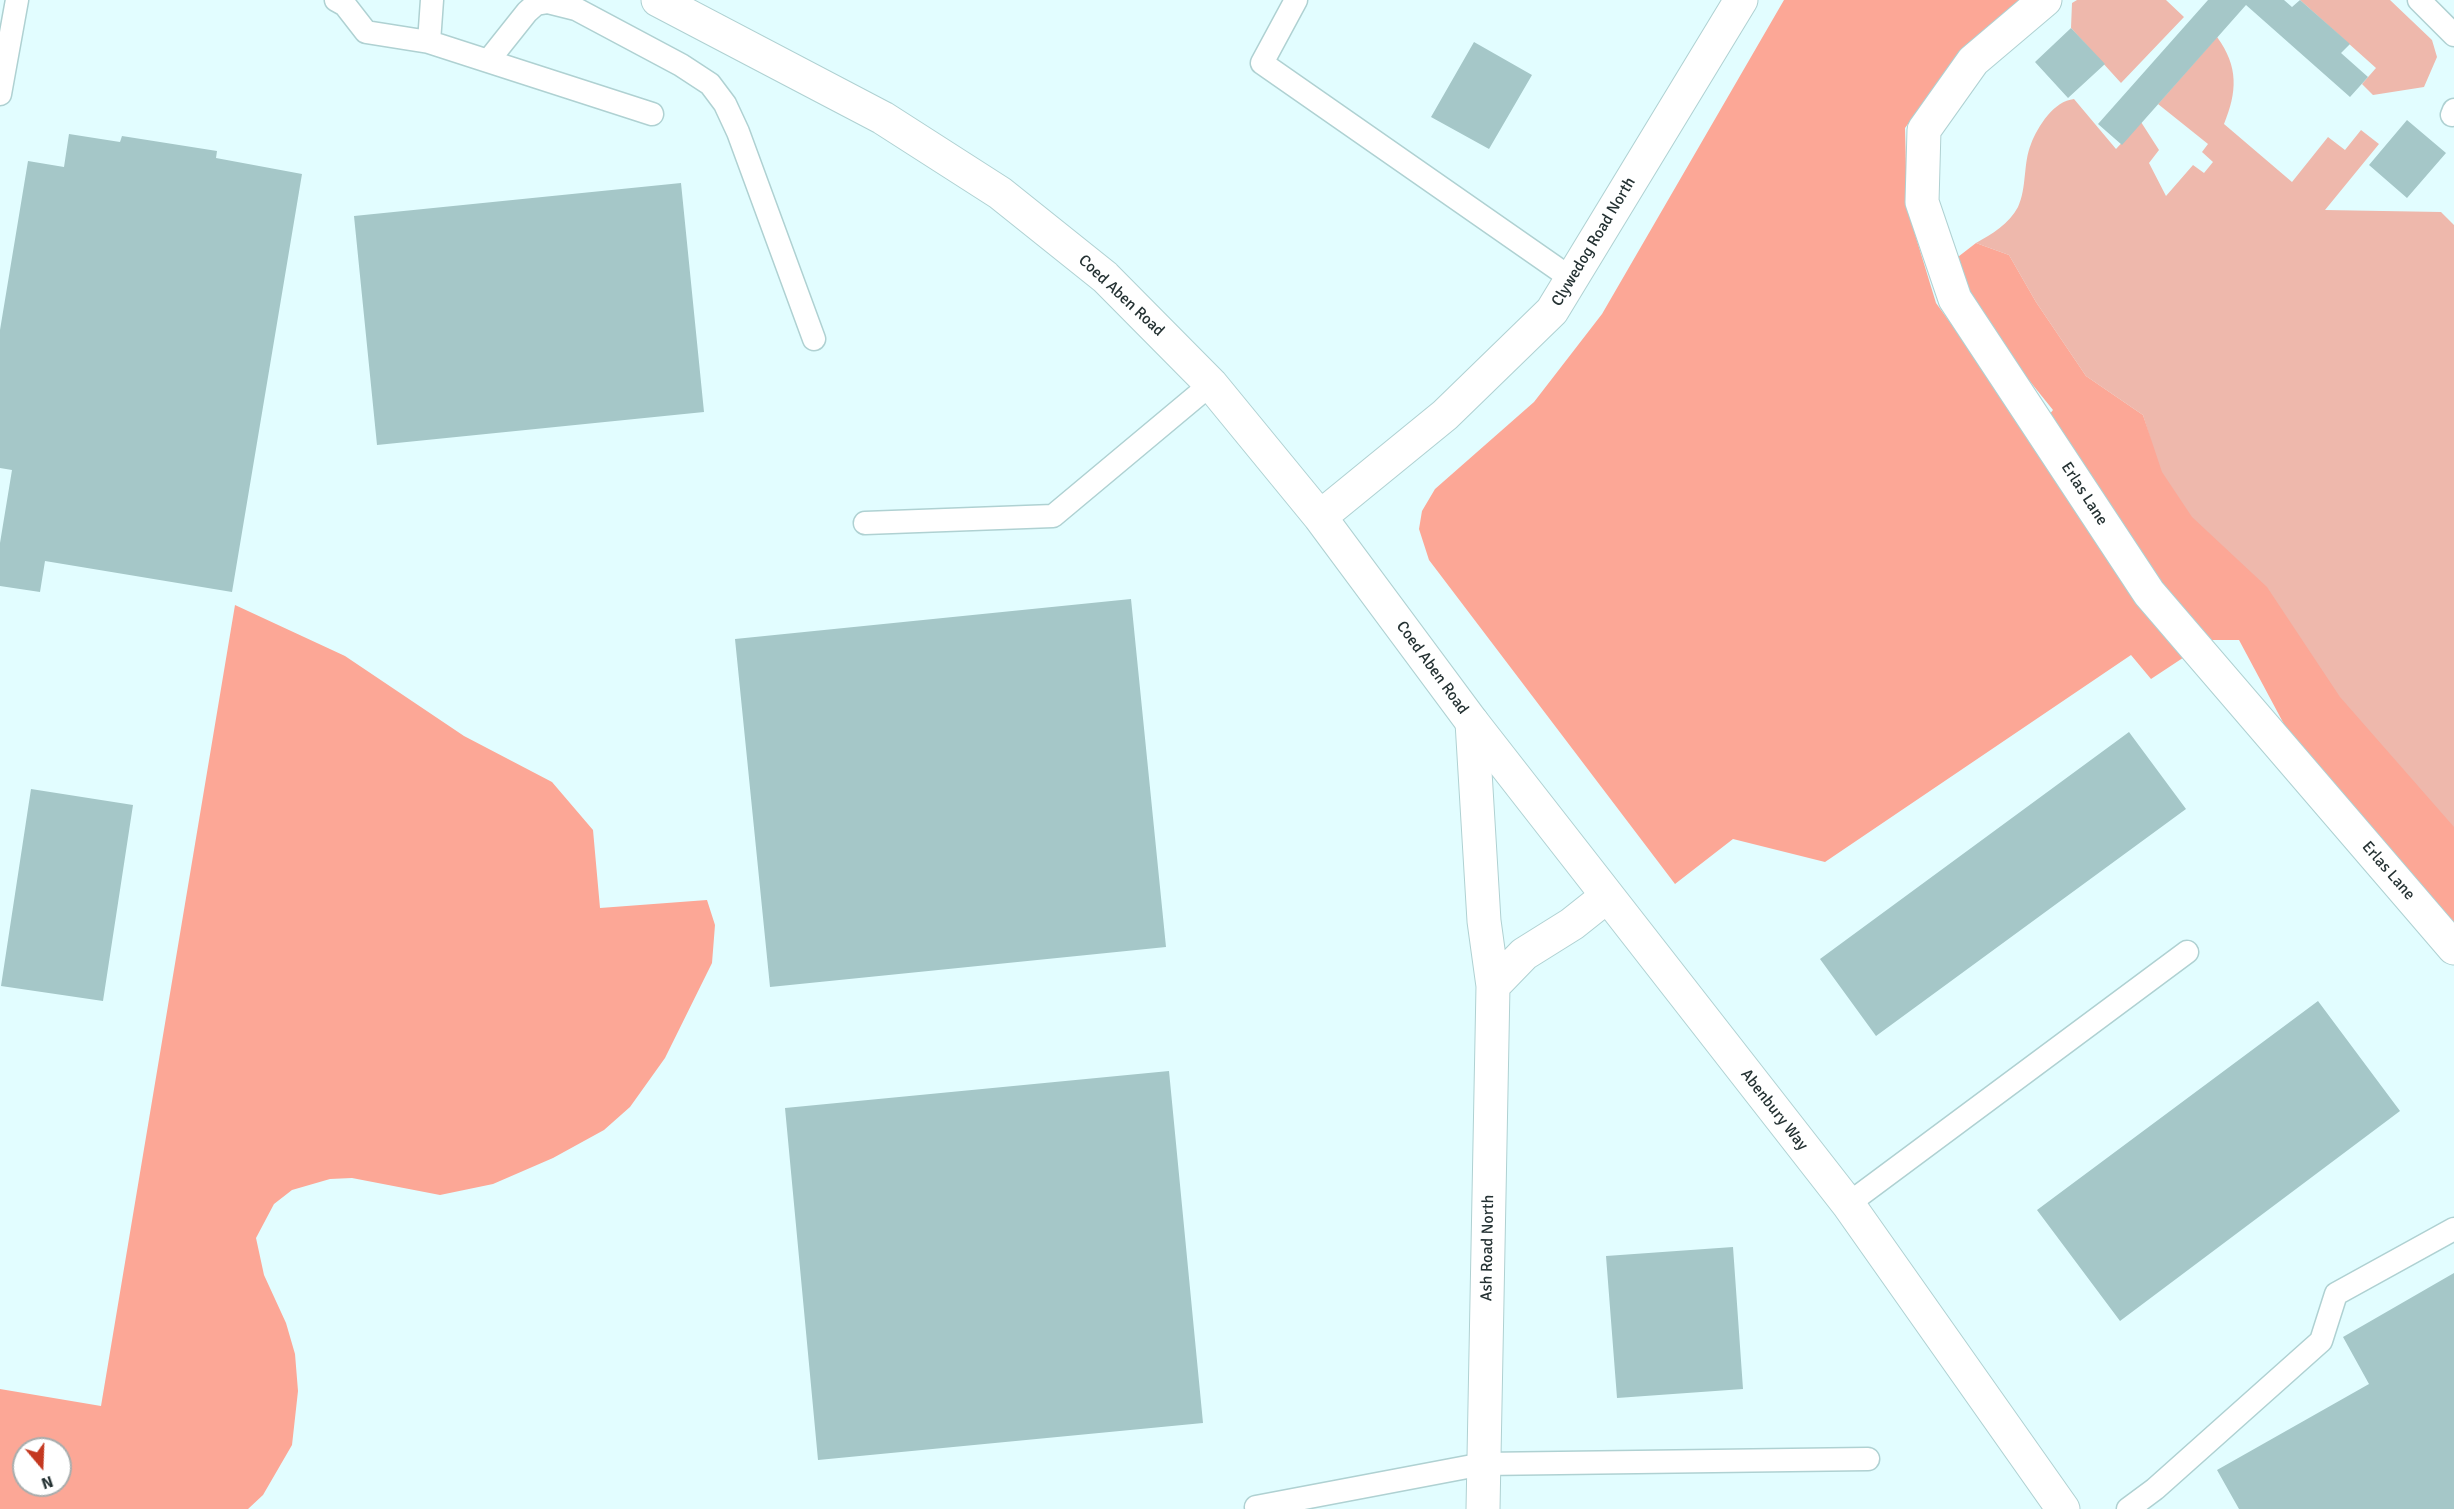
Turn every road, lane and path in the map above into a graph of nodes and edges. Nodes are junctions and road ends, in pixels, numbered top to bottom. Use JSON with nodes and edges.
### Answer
{"nodes":[{"id":1,"x":17,"y":0,"type":"edge"},
{"id":2,"x":336,"y":0,"type":"edge"},
{"id":3,"x":432,"y":0,"type":"edge"},
{"id":4,"x":658,"y":0,"type":"edge"},
{"id":5,"x":1296,"y":0,"type":"edge"},
{"id":6,"x":1741,"y":0,"type":"edge"},
{"id":7,"x":2045,"y":0,"type":"edge"},
{"id":8,"x":2419,"y":0,"type":"edge"},
{"id":9,"x":2454,"y":35,"type":"edge"},
{"id":10,"x":429,"y":42,"type":"junction"},
{"id":11,"x":488,"y":61,"type":"junction"},
{"id":12,"x":0,"y":94,"type":"edge"},
{"id":13,"x":651,"y":114,"type":"dead end"},
{"id":14,"x":1572,"y":279,"type":"junction"},
{"id":15,"x":814,"y":339,"type":"dead end"},
{"id":16,"x":1212,"y":384,"type":"junction"},
{"id":17,"x":1320,"y":517,"type":"junction"},
{"id":18,"x":865,"y":523,"type":"dead end"},
{"id":19,"x":1472,"y":722,"type":"junction"},
{"id":20,"x":1606,"y":897,"type":"junction"},
{"id":21,"x":2454,"y":948,"type":"edge"},
{"id":22,"x":2187,"y":951,"type":"dead end"},
{"id":23,"x":1493,"y":986,"type":"junction"},
{"id":24,"x":1848,"y":1204,"type":"junction"},
{"id":25,"x":2454,"y":1229,"type":"edge"},
{"id":26,"x":1869,"y":1459,"type":"dead end"},
{"id":27,"x":1484,"y":1464,"type":"junction"},
{"id":28,"x":1256,"y":1507,"type":"dead end"},
{"id":29,"x":1483,"y":1509,"type":"edge"},
{"id":30,"x":2062,"y":1509,"type":"edge"},
{"id":31,"x":2128,"y":1509,"type":"edge"}],
"edges":[{"from":1,"to":12,"type":"lane"},
{"from":2,"to":10,"type":"lane"},
{"from":3,"to":10,"type":"lane"},
{"from":4,"to":16,"type":"street","name":"Coed Aben Road"},
{"from":5,"to":14,"type":"lane"},
{"from":6,"to":14,"type":"street","name":"Clywedog Road North"},
{"from":7,"to":21,"type":"street","name":"Erlas Lane"},
{"from":8,"to":9,"type":"lane"},
{"from":10,"to":11,"type":"lane"},
{"from":11,"to":13,"type":"lane"},
{"from":11,"to":15,"type":"lane"},
{"from":14,"to":17,"type":"street","name":"Clywedog Road North"},
{"from":16,"to":17,"type":"street","name":"Coed Aben Road"},
{"from":16,"to":18,"type":"lane"},
{"from":17,"to":19,"type":"street","name":"Coed Aben Road"},
{"from":19,"to":20,"type":"street","name":"Abenbury Way"},
{"from":19,"to":23,"type":"street","name":"Ash Road North"},
{"from":20,"to":23,"type":"street"},
{"from":20,"to":24,"type":"street","name":"Abenbury Way"},
{"from":22,"to":24,"type":"lane"},
{"from":23,"to":27,"type":"street","name":"Ash Road North"},
{"from":24,"to":30,"type":"street","name":"Abenbury Way"},
{"from":25,"to":31,"type":"lane"},
{"from":26,"to":27,"type":"lane"},
{"from":27,"to":28,"type":"lane"},
{"from":27,"to":29,"type":"street","name":"Ash Road North"}]}
